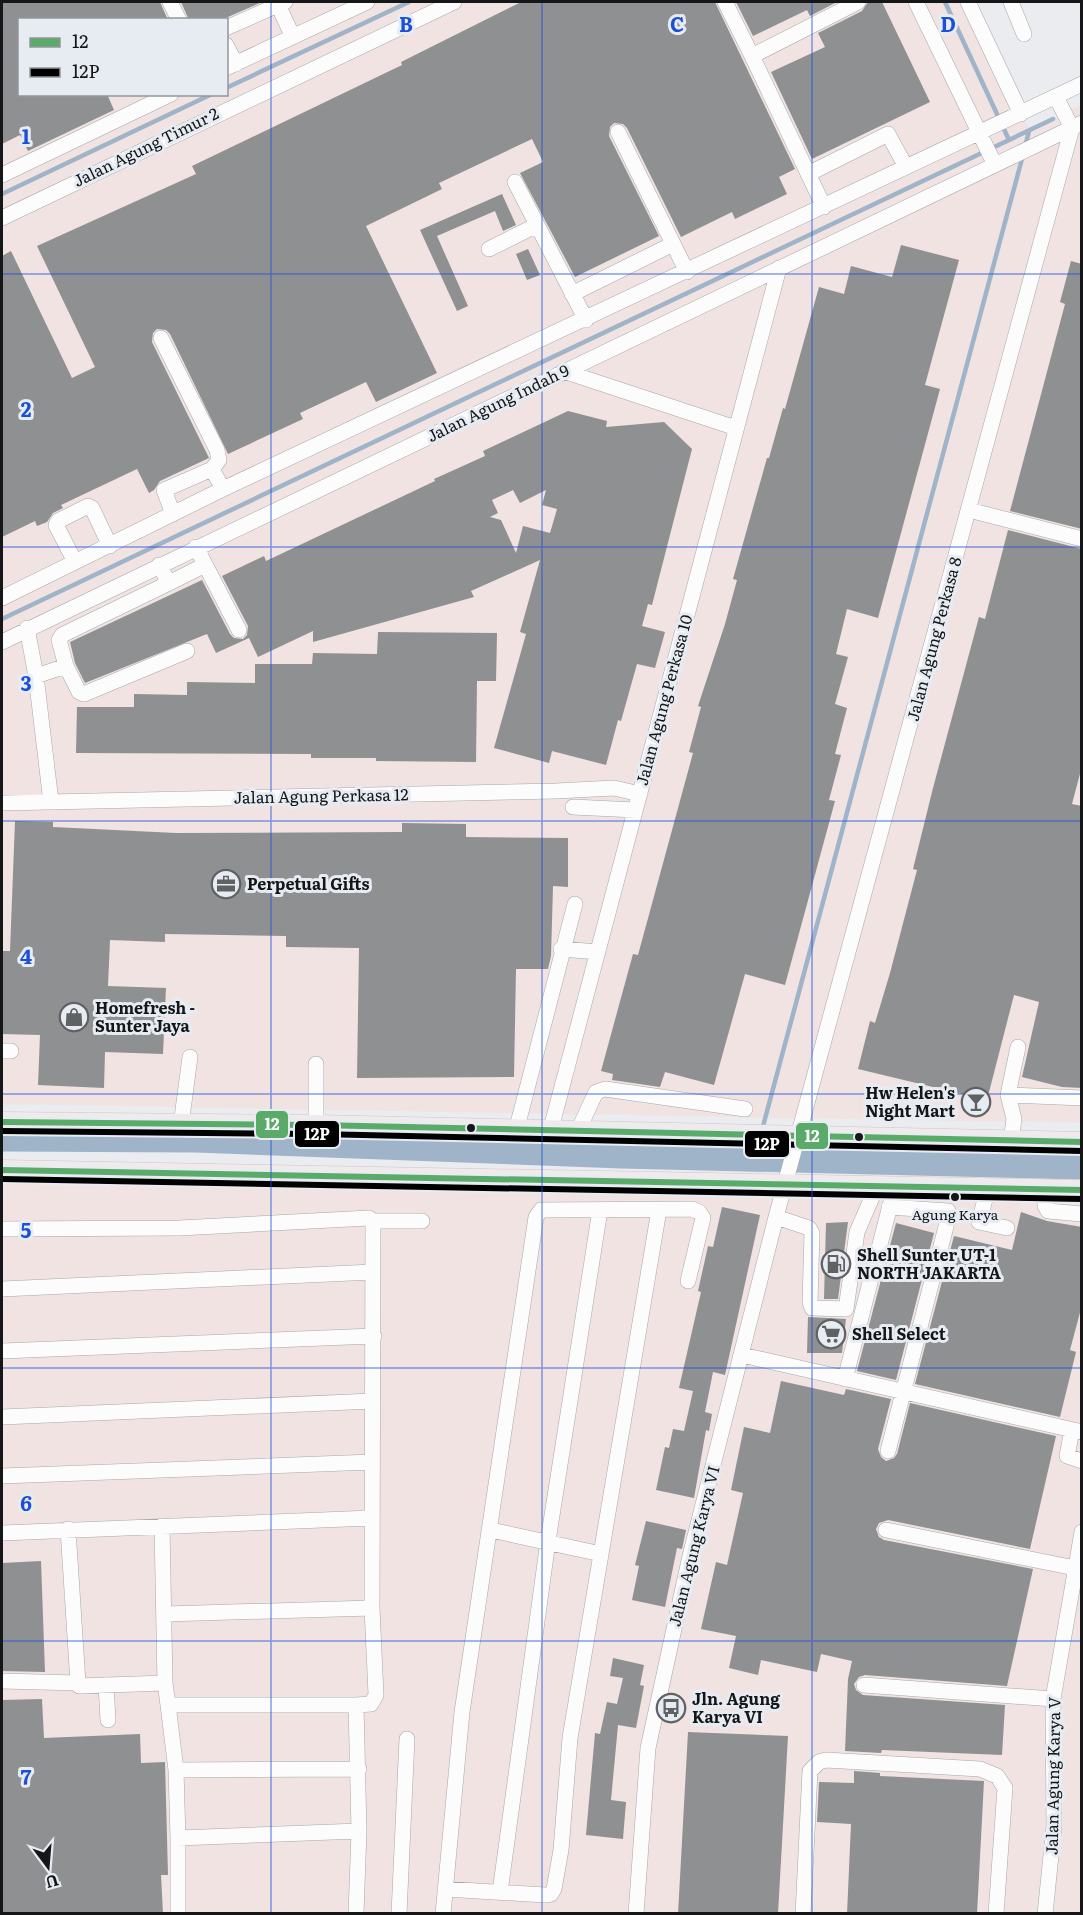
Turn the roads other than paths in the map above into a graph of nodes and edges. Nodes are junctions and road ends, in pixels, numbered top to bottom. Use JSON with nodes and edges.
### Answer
{"nodes":[{"id":1,"x":170,"y":2,"type":"edge"},
{"id":2,"x":367,"y":2,"type":"edge"},
{"id":3,"x":454,"y":2,"type":"edge"},
{"id":4,"x":725,"y":2,"type":"edge"},
{"id":5,"x":858,"y":2,"type":"edge"},
{"id":6,"x":916,"y":2,"type":"edge"},
{"id":7,"x":968,"y":2,"type":"edge"},
{"id":8,"x":1011,"y":2,"type":"edge"},
{"id":9,"x":282,"y":3,"type":"edge"},
{"id":10,"x":178,"y":18,"type":"edge"},
{"id":11,"x":228,"y":27,"type":"edge"},
{"id":12,"x":1024,"y":34,"type":"dead end"},
{"id":13,"x":293,"y":37,"type":"junction"},
{"id":14,"x":752,"y":56,"type":"junction"},
{"id":15,"x":231,"y":66,"type":"edge"},
{"id":16,"x":1082,"y":84,"type":"edge"},
{"id":17,"x":167,"y":96,"type":"edge"},
{"id":18,"x":1056,"y":97,"type":"junction"},
{"id":19,"x":1018,"y":116,"type":"junction"},
{"id":20,"x":1077,"y":126,"type":"edge"},
{"id":21,"x":618,"y":132,"type":"dead end"},
{"id":22,"x":983,"y":134,"type":"junction"},
{"id":23,"x":992,"y":160,"type":"junction"},
{"id":24,"x":906,"y":167,"type":"junction"},
{"id":25,"x":808,"y":174,"type":"junction"},
{"id":26,"x":2,"y":175,"type":"edge"},
{"id":27,"x":514,"y":182,"type":"dead end"},
{"id":28,"x":824,"y":207,"type":"junction"},
{"id":29,"x":2,"y":218,"type":"edge"},
{"id":30,"x":537,"y":225,"type":"junction"},
{"id":31,"x":673,"y":244,"type":"junction"},
{"id":32,"x":489,"y":249,"type":"dead end"},
{"id":33,"x":779,"y":268,"type":"junction"},
{"id":34,"x":687,"y":272,"type":"junction"},
{"id":35,"x":572,"y":294,"type":"junction"},
{"id":36,"x":586,"y":320,"type":"junction"},
{"id":37,"x":161,"y":338,"type":"dead end"},
{"id":38,"x":563,"y":371,"type":"junction"},
{"id":39,"x":736,"y":428,"type":"junction"},
{"id":40,"x":212,"y":469,"type":"junction"},
{"id":41,"x":223,"y":489,"type":"junction"},
{"id":42,"x":969,"y":510,"type":"junction"},
{"id":43,"x":173,"y":514,"type":"junction"},
{"id":44,"x":1082,"y":539,"type":"edge"},
{"id":45,"x":110,"y":546,"type":"junction"},
{"id":46,"x":196,"y":547,"type":"junction"},
{"id":47,"x":75,"y":562,"type":"junction"},
{"id":48,"x":159,"y":565,"type":"junction"},
{"id":49,"x":205,"y":565,"type":"junction"},
{"id":50,"x":169,"y":583,"type":"junction"},
{"id":51,"x":2,"y":598,"type":"edge"},
{"id":52,"x":27,"y":628,"type":"junction"},
{"id":53,"x":239,"y":630,"type":"dead end"},
{"id":54,"x":2,"y":642,"type":"edge"},
{"id":55,"x":187,"y":651,"type":"dead end"},
{"id":56,"x":66,"y":666,"type":"junction"},
{"id":57,"x":36,"y":676,"type":"junction"},
{"id":58,"x":640,"y":794,"type":"junction"},
{"id":59,"x":51,"y":802,"type":"junction"},
{"id":60,"x":2,"y":803,"type":"edge"},
{"id":61,"x":573,"y":807,"type":"dead end"},
{"id":62,"x":635,"y":810,"type":"junction"},
{"id":63,"x":575,"y":904,"type":"dead end"},
{"id":64,"x":561,"y":949,"type":"junction"},
{"id":65,"x":598,"y":952,"type":"junction"},
{"id":66,"x":1018,"y":1047,"type":"dead end"},
{"id":67,"x":190,"y":1057,"type":"dead end"},
{"id":68,"x":316,"y":1064,"type":"dead end"},
{"id":69,"x":1008,"y":1095,"type":"junction"},
{"id":70,"x":1082,"y":1098,"type":"edge"},
{"id":71,"x":745,"y":1109,"type":"dead end"},
{"id":72,"x":2,"y":1122,"type":"edge"},
{"id":73,"x":181,"y":1125,"type":"junction"},
{"id":74,"x":316,"y":1125,"type":"junction"},
{"id":75,"x":516,"y":1131,"type":"junction"},
{"id":76,"x":550,"y":1132,"type":"junction"},
{"id":77,"x":577,"y":1133,"type":"junction"},
{"id":78,"x":795,"y":1139,"type":"junction"},
{"id":79,"x":1011,"y":1141,"type":"junction"},
{"id":80,"x":1082,"y":1142,"type":"edge"},
{"id":81,"x":2,"y":1170,"type":"edge"},
{"id":82,"x":788,"y":1180,"type":"junction"},
{"id":83,"x":886,"y":1186,"type":"junction"},
{"id":84,"x":988,"y":1188,"type":"junction"},
{"id":85,"x":1048,"y":1189,"type":"junction"},
{"id":86,"x":1082,"y":1190,"type":"edge"},
{"id":87,"x":889,"y":1207,"type":"junction"},
{"id":88,"x":600,"y":1210,"type":"junction"},
{"id":89,"x":659,"y":1210,"type":"junction"},
{"id":90,"x":1082,"y":1214,"type":"edge"},
{"id":91,"x":777,"y":1217,"type":"junction"},
{"id":92,"x":374,"y":1221,"type":"junction"},
{"id":93,"x":422,"y":1221,"type":"dead end"},
{"id":94,"x":1007,"y":1228,"type":"dead end"},
{"id":95,"x":2,"y":1229,"type":"edge"},
{"id":96,"x":373,"y":1272,"type":"junction"},
{"id":97,"x":688,"y":1281,"type":"dead end"},
{"id":98,"x":2,"y":1289,"type":"edge"},
{"id":99,"x":374,"y":1336,"type":"junction"},
{"id":100,"x":2,"y":1351,"type":"edge"},
{"id":101,"x":742,"y":1355,"type":"junction"},
{"id":102,"x":845,"y":1379,"type":"junction"},
{"id":103,"x":903,"y":1393,"type":"junction"},
{"id":104,"x":373,"y":1401,"type":"junction"},
{"id":105,"x":2,"y":1417,"type":"edge"},
{"id":106,"x":1077,"y":1431,"type":"edge"},
{"id":107,"x":888,"y":1451,"type":"dead end"},
{"id":108,"x":1082,"y":1461,"type":"edge"},
{"id":109,"x":372,"y":1462,"type":"junction"},
{"id":110,"x":2,"y":1476,"type":"edge"},
{"id":111,"x":371,"y":1518,"type":"junction"},
{"id":112,"x":162,"y":1526,"type":"junction"},
{"id":113,"x":68,"y":1529,"type":"junction"},
{"id":114,"x":491,"y":1530,"type":"junction"},
{"id":115,"x":886,"y":1530,"type":"dead end"},
{"id":116,"x":1082,"y":1532,"type":"edge"},
{"id":117,"x":2,"y":1533,"type":"edge"},
{"id":118,"x":548,"y":1541,"type":"junction"},
{"id":119,"x":1080,"y":1553,"type":"edge"},
{"id":120,"x":601,"y":1554,"type":"junction"},
{"id":121,"x":1075,"y":1568,"type":"junction"},
{"id":122,"x":1075,"y":1603,"type":"edge"},
{"id":123,"x":372,"y":1608,"type":"junction"},
{"id":124,"x":165,"y":1614,"type":"junction"},
{"id":125,"x":2,"y":1681,"type":"edge"},
{"id":126,"x":78,"y":1683,"type":"junction"},
{"id":127,"x":165,"y":1683,"type":"junction"},
{"id":128,"x":106,"y":1685,"type":"junction"},
{"id":129,"x":864,"y":1685,"type":"dead end"},
{"id":130,"x":1053,"y":1699,"type":"junction"},
{"id":131,"x":356,"y":1705,"type":"junction"},
{"id":132,"x":168,"y":1706,"type":"junction"},
{"id":133,"x":108,"y":1720,"type":"dead end"},
{"id":134,"x":407,"y":1739,"type":"dead end"},
{"id":135,"x":359,"y":1769,"type":"junction"},
{"id":136,"x":176,"y":1770,"type":"junction"},
{"id":137,"x":359,"y":1831,"type":"junction"},
{"id":138,"x":178,"y":1838,"type":"junction"},
{"id":139,"x":446,"y":1889,"type":"junction"},
{"id":140,"x":500,"y":1892,"type":"junction"},
{"id":141,"x":178,"y":1914,"type":"edge"},
{"id":142,"x":356,"y":1914,"type":"edge"},
{"id":143,"x":399,"y":1914,"type":"edge"},
{"id":144,"x":443,"y":1914,"type":"edge"},
{"id":145,"x":636,"y":1914,"type":"edge"},
{"id":146,"x":803,"y":1914,"type":"edge"},
{"id":147,"x":996,"y":1914,"type":"edge"},
{"id":148,"x":1045,"y":1914,"type":"edge"}],
"edges":[{"from":1,"to":10,"type":"street"},
{"from":2,"to":13,"type":"street"},
{"from":3,"to":29,"type":"street","name":"Jalan Agung Timur 2"},
{"from":4,"to":14,"type":"street"},
{"from":5,"to":14,"type":"street"},
{"from":6,"to":22,"type":"street"},
{"from":7,"to":19,"type":"street"},
{"from":8,"to":12,"type":"street"},
{"from":9,"to":11,"type":"street"},
{"from":9,"to":13,"type":"street"},
{"from":13,"to":15,"type":"street"},
{"from":14,"to":25,"type":"street"},
{"from":16,"to":18,"type":"street"},
{"from":17,"to":26,"type":"street"},
{"from":18,"to":19,"type":"street"},
{"from":18,"to":20,"type":"street"},
{"from":19,"to":22,"type":"street"},
{"from":20,"to":23,"type":"street","name":"Jalan Agung Indah 9"},
{"from":20,"to":42,"type":"street","name":"Jalan Agung Perkasa 8"},
{"from":21,"to":31,"type":"street"},
{"from":22,"to":23,"type":"street"},
{"from":22,"to":24,"type":"street"},
{"from":23,"to":33,"type":"street","name":"Jalan Agung Indah 9"},
{"from":24,"to":25,"type":"street"},
{"from":24,"to":28,"type":"street"},
{"from":25,"to":28,"type":"street"},
{"from":27,"to":30,"type":"street"},
{"from":28,"to":34,"type":"street"},
{"from":30,"to":32,"type":"street"},
{"from":30,"to":35,"type":"street"},
{"from":31,"to":34,"type":"street"},
{"from":31,"to":35,"type":"street"},
{"from":33,"to":38,"type":"street","name":"Jalan Agung Indah 9"},
{"from":33,"to":39,"type":"street","name":"Jalan Agung Perkasa 10"},
{"from":34,"to":36,"type":"street"},
{"from":35,"to":36,"type":"street"},
{"from":36,"to":41,"type":"street"},
{"from":37,"to":40,"type":"street"},
{"from":38,"to":39,"type":"street"},
{"from":38,"to":46,"type":"street","name":"Jalan Agung Indah 9"},
{"from":39,"to":58,"type":"street","name":"Jalan Agung Perkasa 10"},
{"from":40,"to":41,"type":"street"},
{"from":40,"to":43,"type":"street"},
{"from":41,"to":43,"type":"street"},
{"from":42,"to":44,"type":"street"},
{"from":42,"to":78,"type":"street","name":"Jalan Agung Perkasa 8"},
{"from":43,"to":45,"type":"street"},
{"from":45,"to":47,"type":"street"},
{"from":45,"to":47,"type":"street"},
{"from":46,"to":48,"type":"street","name":"Jalan Agung Indah 9"},
{"from":46,"to":49,"type":"street"},
{"from":47,"to":51,"type":"street"},
{"from":48,"to":50,"type":"street"},
{"from":48,"to":52,"type":"street","name":"Jalan Agung Indah 9"},
{"from":49,"to":50,"type":"street"},
{"from":49,"to":53,"type":"street"},
{"from":50,"to":56,"type":"street"},
{"from":52,"to":54,"type":"street","name":"Jalan Agung Indah 9"},
{"from":52,"to":57,"type":"street"},
{"from":55,"to":56,"type":"street"},
{"from":56,"to":57,"type":"street"},
{"from":57,"to":59,"type":"street"},
{"from":58,"to":59,"type":"street","name":"Jalan Agung Perkasa 12"},
{"from":58,"to":62,"type":"street","name":"Jalan Agung Perkasa 10"},
{"from":59,"to":60,"type":"street","name":"Jalan Agung Perkasa 12"},
{"from":61,"to":62,"type":"street"},
{"from":62,"to":65,"type":"street","name":"Jalan Agung Perkasa 10"},
{"from":63,"to":64,"type":"street"},
{"from":64,"to":65,"type":"street"},
{"from":64,"to":75,"type":"street"},
{"from":65,"to":76,"type":"street","name":"Jalan Agung Perkasa 10"},
{"from":66,"to":69,"type":"street"},
{"from":67,"to":73,"type":"street"},
{"from":68,"to":74,"type":"street"},
{"from":69,"to":70,"type":"street"},
{"from":69,"to":79,"type":"street"},
{"from":71,"to":77,"type":"street"},
{"from":72,"to":73,"type":"main road"},
{"from":73,"to":74,"type":"main road"},
{"from":74,"to":75,"type":"main road"},
{"from":75,"to":76,"type":"main road"},
{"from":76,"to":77,"type":"main road"},
{"from":77,"to":78,"type":"main road"},
{"from":78,"to":79,"type":"main road"},
{"from":78,"to":82,"type":"street","name":"Jalan Agung Perkasa 8"},
{"from":79,"to":80,"type":"main road"},
{"from":81,"to":82,"type":"main road"},
{"from":82,"to":83,"type":"main road"},
{"from":82,"to":91,"type":"street","name":"Jalan Agung Karya VI"},
{"from":83,"to":84,"type":"main road"},
{"from":83,"to":87,"type":"street"},
{"from":83,"to":91,"type":"street"},
{"from":84,"to":85,"type":"main road"},
{"from":84,"to":94,"type":"street"},
{"from":85,"to":86,"type":"main road"},
{"from":85,"to":90,"type":"street"},
{"from":87,"to":102,"type":"street"},
{"from":87,"to":103,"type":"street"},
{"from":88,"to":89,"type":"street"},
{"from":88,"to":114,"type":"street"},
{"from":88,"to":118,"type":"street"},
{"from":89,"to":97,"type":"street"},
{"from":89,"to":120,"type":"street"},
{"from":91,"to":101,"type":"street","name":"Jalan Agung Karya VI"},
{"from":92,"to":93,"type":"street"},
{"from":92,"to":95,"type":"street"},
{"from":92,"to":96,"type":"street"},
{"from":96,"to":98,"type":"street"},
{"from":96,"to":99,"type":"street"},
{"from":99,"to":100,"type":"street"},
{"from":99,"to":104,"type":"street"},
{"from":101,"to":102,"type":"street"},
{"from":101,"to":145,"type":"street","name":"Jalan Agung Karya VI"},
{"from":102,"to":103,"type":"street"},
{"from":103,"to":106,"type":"street"},
{"from":103,"to":107,"type":"street"},
{"from":104,"to":105,"type":"street"},
{"from":104,"to":109,"type":"street"},
{"from":106,"to":108,"type":"street"},
{"from":109,"to":110,"type":"street"},
{"from":109,"to":111,"type":"street"},
{"from":111,"to":112,"type":"street"},
{"from":111,"to":123,"type":"street"},
{"from":112,"to":113,"type":"street"},
{"from":112,"to":124,"type":"street"},
{"from":113,"to":117,"type":"street"},
{"from":113,"to":126,"type":"street"},
{"from":114,"to":118,"type":"street"},
{"from":114,"to":139,"type":"street"},
{"from":115,"to":121,"type":"street"},
{"from":116,"to":119,"type":"street","name":"Jalan Agung Karya V"},
{"from":118,"to":120,"type":"street"},
{"from":118,"to":140,"type":"street"},
{"from":119,"to":121,"type":"street","name":"Jalan Agung Karya V"},
{"from":120,"to":140,"type":"street"},
{"from":121,"to":122,"type":"street","name":"Jalan Agung Karya V"},
{"from":122,"to":130,"type":"street","name":"Jalan Agung Karya V"},
{"from":123,"to":124,"type":"street"},
{"from":123,"to":131,"type":"street"},
{"from":124,"to":127,"type":"street"},
{"from":125,"to":126,"type":"street"},
{"from":126,"to":128,"type":"street"},
{"from":127,"to":128,"type":"street"},
{"from":127,"to":132,"type":"street"},
{"from":128,"to":133,"type":"street"},
{"from":129,"to":130,"type":"street"},
{"from":130,"to":148,"type":"street","name":"Jalan Agung Karya V"},
{"from":131,"to":132,"type":"street"},
{"from":131,"to":135,"type":"street"},
{"from":132,"to":136,"type":"street"},
{"from":134,"to":143,"type":"street"},
{"from":135,"to":136,"type":"street"},
{"from":135,"to":137,"type":"street"},
{"from":136,"to":138,"type":"street"},
{"from":137,"to":138,"type":"street"},
{"from":137,"to":142,"type":"street"},
{"from":138,"to":141,"type":"street"},
{"from":139,"to":140,"type":"street"},
{"from":139,"to":144,"type":"street"},
{"from":146,"to":147,"type":"street"}]}
